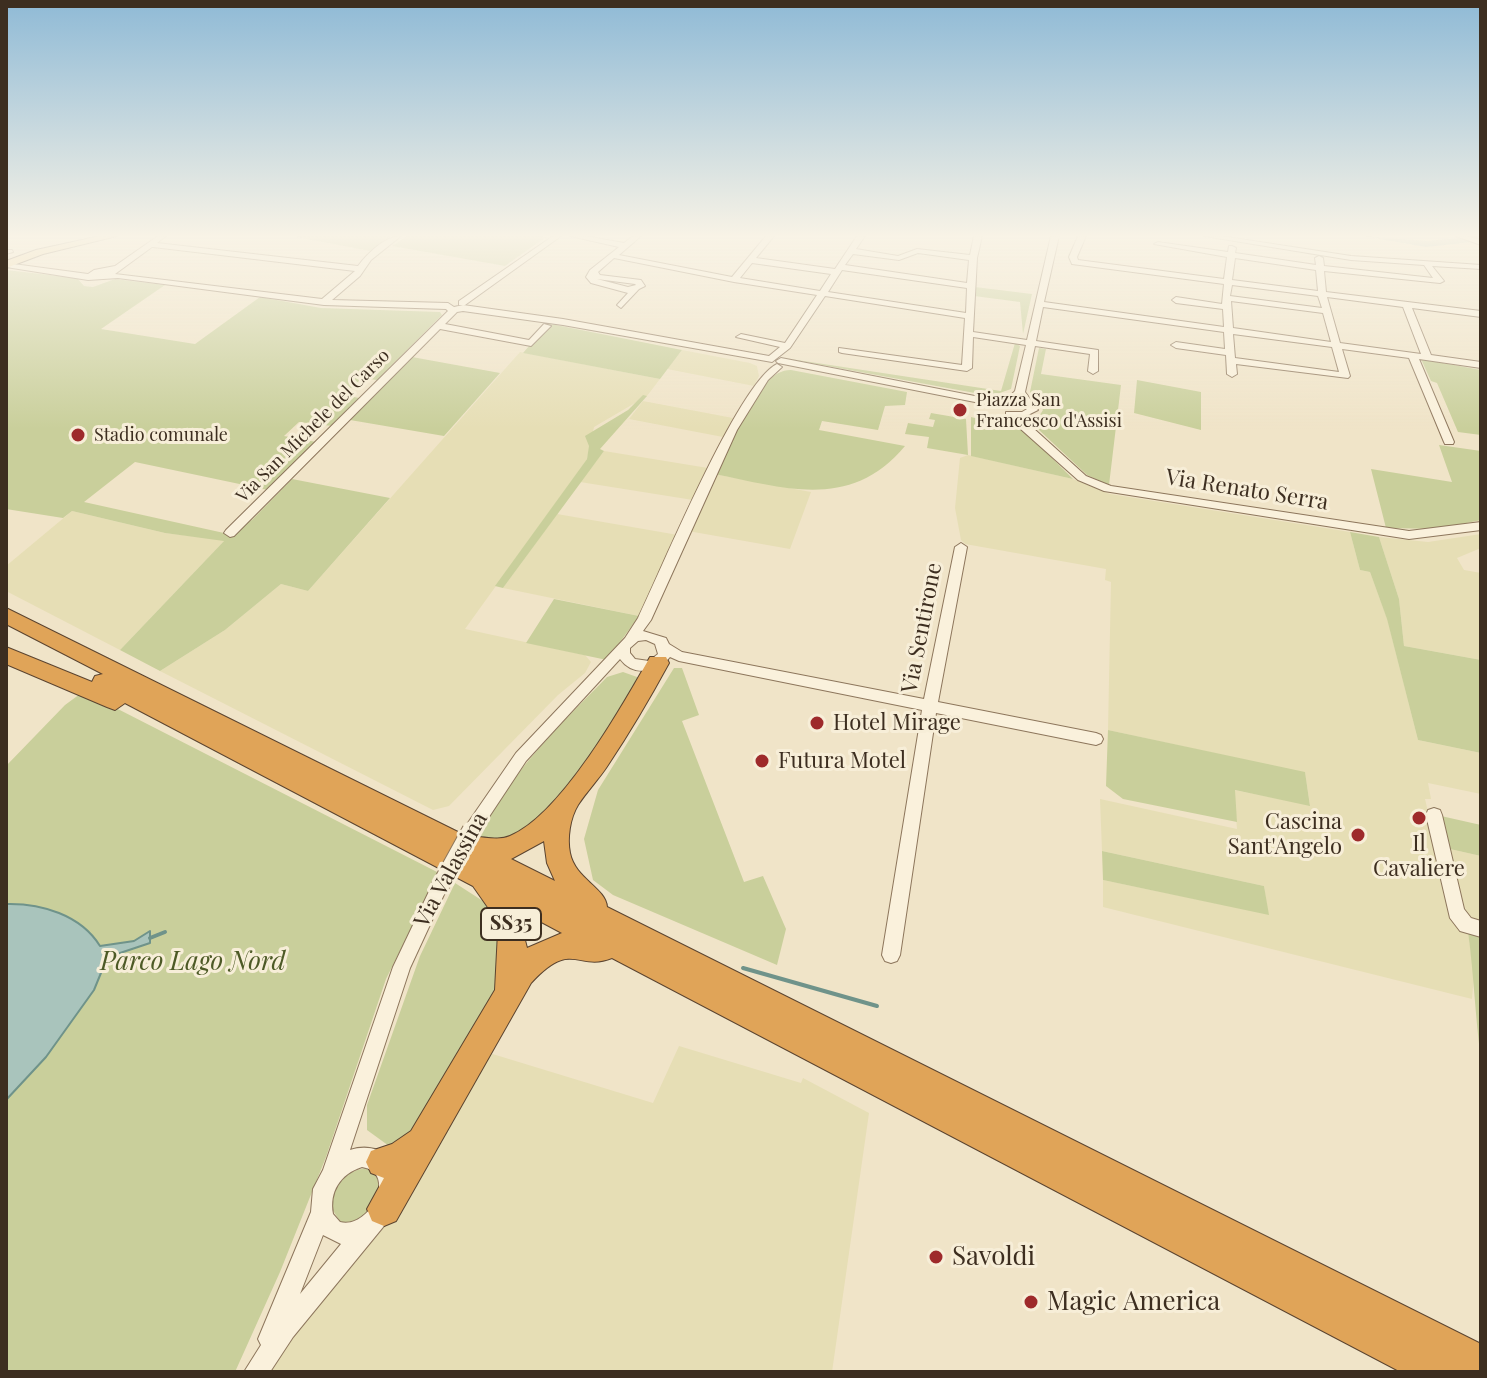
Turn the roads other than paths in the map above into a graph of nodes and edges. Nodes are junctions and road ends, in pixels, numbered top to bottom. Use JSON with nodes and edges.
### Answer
{"nodes":[{"id":1,"x":311,"y":300,"type":"edge"},
{"id":2,"x":466,"y":300,"type":"edge"},
{"id":3,"x":625,"y":300,"type":"edge"},
{"id":4,"x":818,"y":300,"type":"edge"},
{"id":5,"x":860,"y":300,"type":"edge"},
{"id":6,"x":971,"y":300,"type":"edge"},
{"id":7,"x":1040,"y":300,"type":"edge"},
{"id":8,"x":1184,"y":300,"type":"edge"},
{"id":9,"x":1324,"y":300,"type":"edge"},
{"id":10,"x":1370,"y":300,"type":"edge"},
{"id":11,"x":324,"y":302,"type":"joint"},
{"id":12,"x":1226,"y":302,"type":"junction"},
{"id":13,"x":1039,"y":304,"type":"junction"},
{"id":14,"x":621,"y":305,"type":"dead end"},
{"id":15,"x":1406,"y":305,"type":"junction"},
{"id":16,"x":457,"y":307,"type":"junction"},
{"id":17,"x":1327,"y":311,"type":"junction"},
{"id":18,"x":1481,"y":314,"type":"edge"},
{"id":19,"x":971,"y":316,"type":"junction"},
{"id":20,"x":439,"y":326,"type":"junction"},
{"id":21,"x":547,"y":326,"type":"dead end"},
{"id":22,"x":1230,"y":332,"type":"junction"},
{"id":23,"x":969,"y":334,"type":"junction"},
{"id":24,"x":741,"y":337,"type":"dead end"},
{"id":25,"x":1031,"y":343,"type":"junction"},
{"id":26,"x":1176,"y":345,"type":"dead end"},
{"id":27,"x":1337,"y":347,"type":"junction"},
{"id":28,"x":842,"y":350,"type":"dead end"},
{"id":29,"x":1231,"y":356,"type":"junction"},
{"id":30,"x":1413,"y":356,"type":"junction"},
{"id":31,"x":1427,"y":357,"type":"junction"},
{"id":32,"x":775,"y":362,"type":"junction"},
{"id":33,"x":1481,"y":365,"type":"edge"},
{"id":34,"x":1093,"y":371,"type":"dead end"},
{"id":35,"x":1232,"y":374,"type":"dead end"},
{"id":36,"x":1017,"y":407,"type":"junction"},
{"id":37,"x":1449,"y":442,"type":"dead end"},
{"id":38,"x":1481,"y":526,"type":"edge"},
{"id":39,"x":230,"y":533,"type":"dead end"},
{"id":40,"x":961,"y":547,"type":"dead end"},
{"id":41,"x":6,"y":615,"type":"edge"},
{"id":42,"x":644,"y":620,"type":"junction"},
{"id":43,"x":6,"y":632,"type":"edge"},
{"id":44,"x":651,"y":636,"type":"junction"},
{"id":45,"x":627,"y":643,"type":"junction"},
{"id":46,"x":6,"y":655,"type":"edge"},
{"id":47,"x":654,"y":663,"type":"junction"},
{"id":48,"x":605,"y":668,"type":"junction"},
{"id":49,"x":930,"y":706,"type":"junction"},
{"id":50,"x":1096,"y":739,"type":"dead end"},
{"id":51,"x":277,"y":772,"type":"junction"},
{"id":52,"x":570,"y":797,"type":"junction"},
{"id":53,"x":1434,"y":815,"type":"dead end"},
{"id":54,"x":465,"y":848,"type":"junction"},
{"id":55,"x":617,"y":928,"type":"junction"},
{"id":56,"x":1481,"y":929,"type":"edge"},
{"id":57,"x":891,"y":955,"type":"dead end"},
{"id":58,"x":637,"y":960,"type":"junction"},
{"id":59,"x":506,"y":994,"type":"junction"},
{"id":60,"x":356,"y":1105,"type":"junction"},
{"id":61,"x":428,"y":1134,"type":"junction"},
{"id":62,"x":376,"y":1160,"type":"junction"},
{"id":63,"x":331,"y":1177,"type":"junction"},
{"id":64,"x":321,"y":1213,"type":"junction"},
{"id":65,"x":378,"y":1216,"type":"junction"},
{"id":66,"x":1481,"y":1364,"type":"edge"},
{"id":67,"x":256,"y":1372,"type":"edge"},
{"id":68,"x":1439,"y":1372,"type":"edge"}],
"edges":[{"from":1,"to":11,"type":"street","name":"Via Renato Serra"},
{"from":2,"to":16,"type":"street","name":"Via San Michele del Carso"},
{"from":3,"to":14,"type":"street"},
{"from":4,"to":32,"type":"street","name":"Via Valassina"},
{"from":5,"to":19,"type":"street"},
{"from":6,"to":19,"type":"street"},
{"from":7,"to":13,"type":"street"},
{"from":8,"to":12,"type":"street"},
{"from":9,"to":17,"type":"street"},
{"from":10,"to":15,"type":"street"},
{"from":11,"to":16,"type":"street","name":"Via Renato Serra"},
{"from":12,"to":17,"type":"street"},
{"from":12,"to":22,"type":"street"},
{"from":13,"to":22,"type":"street"},
{"from":13,"to":25,"type":"street"},
{"from":15,"to":18,"type":"street"},
{"from":15,"to":31,"type":"street"},
{"from":16,"to":20,"type":"street","name":"Via San Michele del Carso"},
{"from":16,"to":32,"type":"street","name":"Via Renato Serra"},
{"from":17,"to":27,"type":"street"},
{"from":19,"to":23,"type":"street"},
{"from":20,"to":21,"type":"street"},
{"from":20,"to":39,"type":"street","name":"Via San Michele del Carso"},
{"from":22,"to":27,"type":"street"},
{"from":22,"to":29,"type":"street"},
{"from":23,"to":25,"type":"street"},
{"from":23,"to":28,"type":"street"},
{"from":24,"to":32,"type":"street"},
{"from":25,"to":34,"type":"street"},
{"from":25,"to":36,"type":"street"},
{"from":26,"to":29,"type":"street"},
{"from":27,"to":29,"type":"street"},
{"from":27,"to":30,"type":"street"},
{"from":29,"to":35,"type":"street"},
{"from":30,"to":31,"type":"street"},
{"from":30,"to":37,"type":"street"},
{"from":31,"to":33,"type":"street"},
{"from":32,"to":36,"type":"street","name":"Via Renato Serra"},
{"from":32,"to":42,"type":"street","name":"Via Valassina"},
{"from":36,"to":38,"type":"street","name":"Via Renato Serra"},
{"from":40,"to":49,"type":"street","name":"Via Sentirone"},
{"from":41,"to":54,"type":"highway"},
{"from":42,"to":44,"type":"street"},
{"from":42,"to":45,"type":"street","name":"Via Valassina"},
{"from":43,"to":51,"type":"highway"},
{"from":44,"to":45,"type":"street"},
{"from":44,"to":47,"type":"street"},
{"from":45,"to":47,"type":"street"},
{"from":45,"to":48,"type":"street","name":"Via Valassina"},
{"from":46,"to":51,"type":"highway"},
{"from":47,"to":48,"type":"street"},
{"from":47,"to":49,"type":"street"},
{"from":47,"to":52,"type":"highway"},
{"from":48,"to":54,"type":"street","name":"Via Valassina"},
{"from":49,"to":50,"type":"street"},
{"from":49,"to":57,"type":"street","name":"Via Sentirone"},
{"from":51,"to":54,"type":"highway"},
{"from":52,"to":54,"type":"highway"},
{"from":52,"to":55,"type":"highway"},
{"from":53,"to":56,"type":"street"},
{"from":54,"to":55,"type":"highway"},
{"from":54,"to":58,"type":"highway"},
{"from":54,"to":59,"type":"highway","number":"SS35"},
{"from":54,"to":60,"type":"street","name":"Via Valassina","bridge":true},
{"from":55,"to":66,"type":"highway"},
{"from":58,"to":59,"type":"highway"},
{"from":58,"to":68,"type":"highway"},
{"from":59,"to":61,"type":"highway"},
{"from":60,"to":62,"type":"street","name":"Via Valassina"},
{"from":60,"to":63,"type":"street","name":"Via Valassina"},
{"from":61,"to":62,"type":"highway"},
{"from":61,"to":65,"type":"highway"},
{"from":62,"to":63,"type":"street"},
{"from":62,"to":65,"type":"street"},
{"from":63,"to":64,"type":"street"},
{"from":64,"to":65,"type":"street"},
{"from":64,"to":67,"type":"street"},
{"from":65,"to":67,"type":"street"}]}
